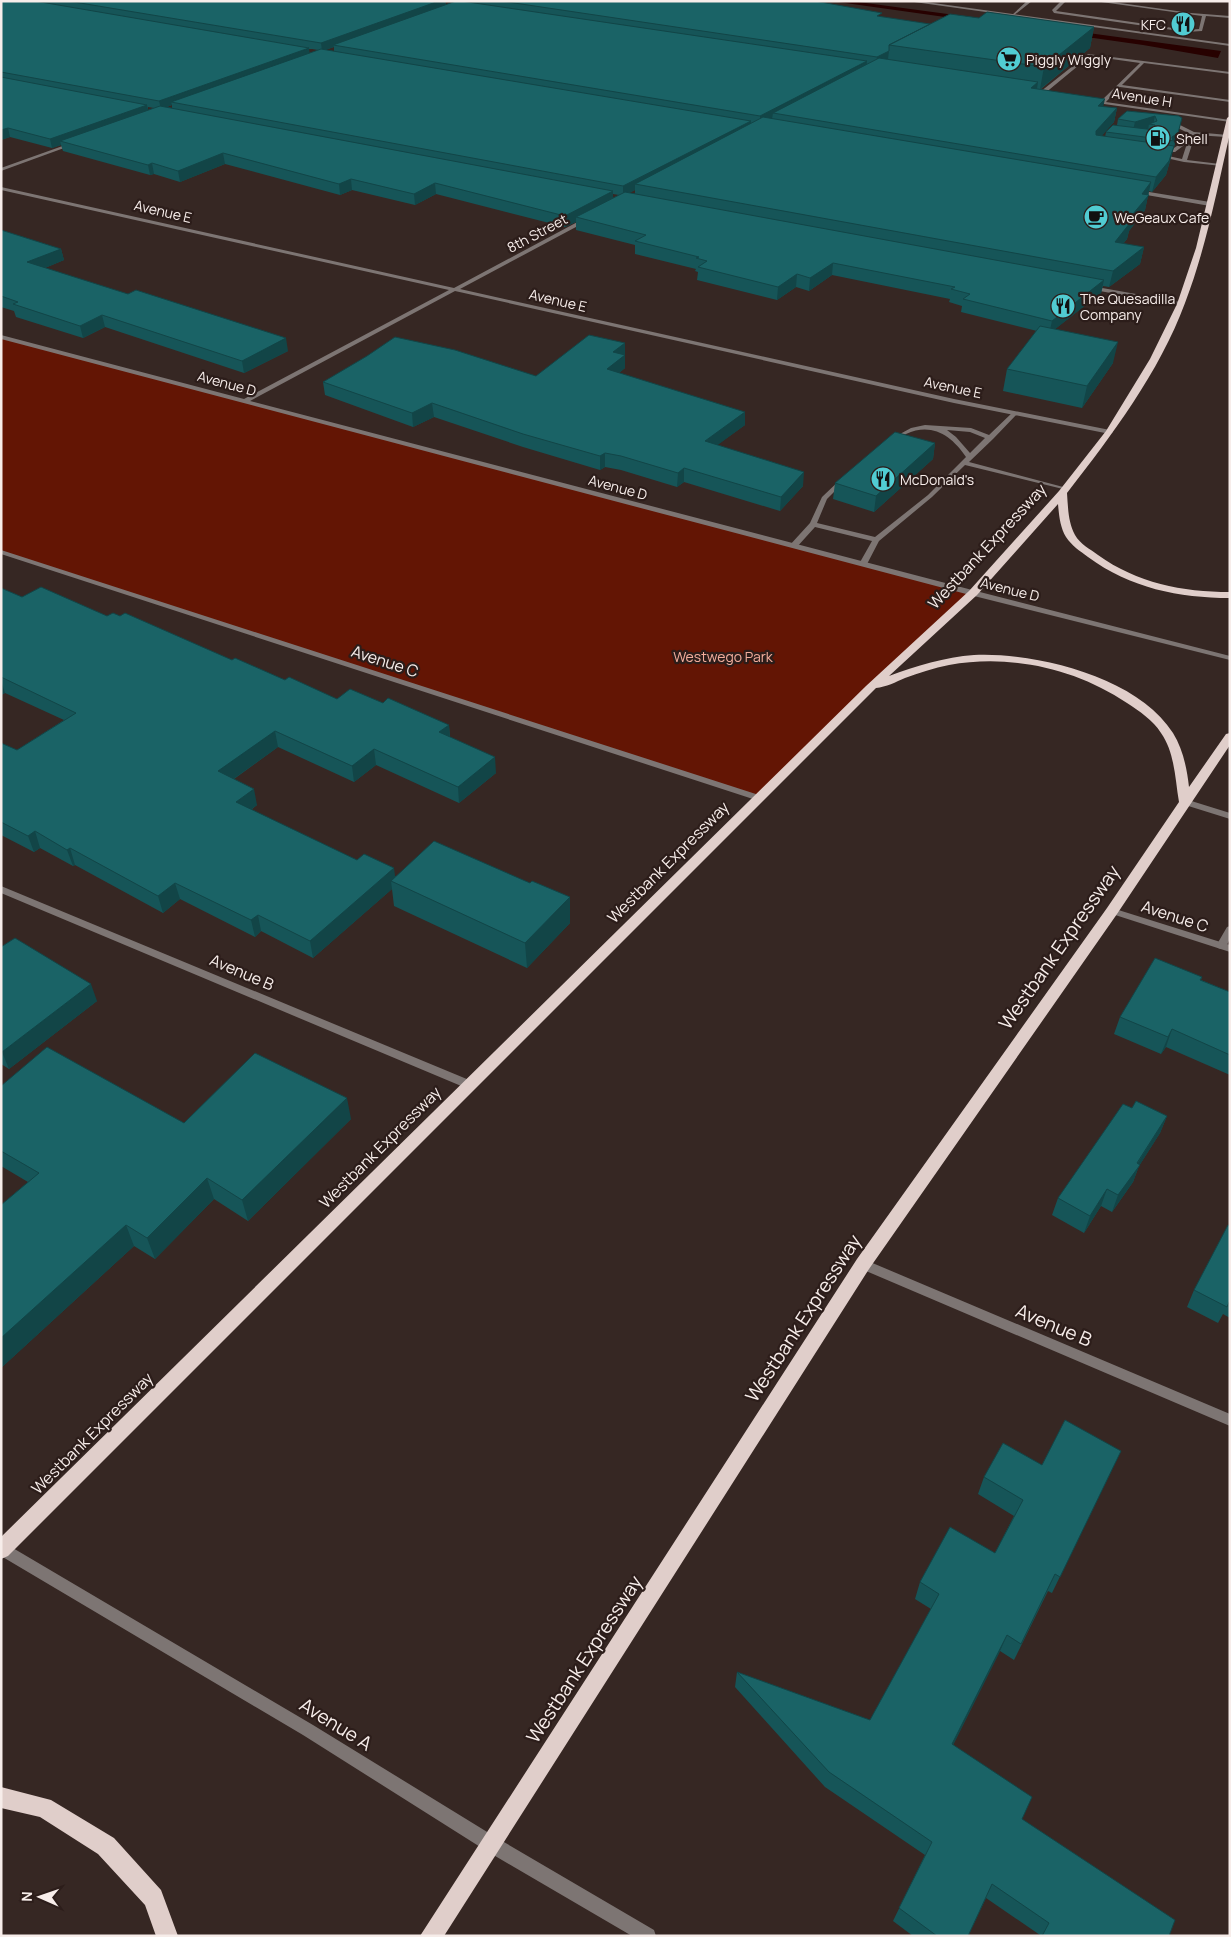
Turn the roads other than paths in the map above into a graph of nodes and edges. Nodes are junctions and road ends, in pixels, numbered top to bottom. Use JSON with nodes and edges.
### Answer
{"nodes":[{"id":1,"x":909,"y":1,"type":"edge"},
{"id":2,"x":1030,"y":1,"type":"edge"},
{"id":3,"x":1064,"y":1,"type":"edge"},
{"id":4,"x":1096,"y":1,"type":"edge"},
{"id":5,"x":1012,"y":15,"type":"junction"},
{"id":6,"x":1204,"y":15,"type":"junction"},
{"id":7,"x":1230,"y":17,"type":"edge"},
{"id":8,"x":1230,"y":45,"type":"edge"},
{"id":9,"x":1143,"y":62,"type":"junction"},
{"id":10,"x":1230,"y":72,"type":"edge"},
{"id":11,"x":1119,"y":86,"type":"junction"},
{"id":12,"x":1033,"y":92,"type":"edge"},
{"id":13,"x":1042,"y":93,"type":"junction"},
{"id":14,"x":1051,"y":94,"type":"edge"},
{"id":15,"x":1086,"y":100,"type":"edge"},
{"id":16,"x":1230,"y":101,"type":"edge"},
{"id":17,"x":1103,"y":102,"type":"junction"},
{"id":18,"x":1161,"y":120,"type":"edge"},
{"id":19,"x":1230,"y":120,"type":"edge"},
{"id":20,"x":1194,"y":133,"type":"junction"},
{"id":21,"x":1226,"y":136,"type":"junction"},
{"id":22,"x":76,"y":143,"type":"edge"},
{"id":23,"x":1155,"y":154,"type":"edge"},
{"id":24,"x":1184,"y":161,"type":"junction"},
{"id":25,"x":1225,"y":164,"type":"edge"},
{"id":26,"x":1,"y":170,"type":"edge"},
{"id":27,"x":1,"y":188,"type":"edge"},
{"id":28,"x":1132,"y":191,"type":"edge"},
{"id":29,"x":1210,"y":204,"type":"junction"},
{"id":30,"x":590,"y":218,"type":"edge"},
{"id":31,"x":1087,"y":287,"type":"edge"},
{"id":32,"x":456,"y":290,"type":"junction"},
{"id":33,"x":1181,"y":304,"type":"junction"},
{"id":34,"x":1,"y":337,"type":"edge"},
{"id":35,"x":246,"y":401,"type":"junction"},
{"id":36,"x":1015,"y":413,"type":"junction"},
{"id":37,"x":937,"y":428,"type":"junction"},
{"id":38,"x":1110,"y":432,"type":"junction"},
{"id":39,"x":991,"y":438,"type":"junction"},
{"id":40,"x":883,"y":448,"type":"edge"},
{"id":41,"x":968,"y":460,"type":"junction"},
{"id":42,"x":854,"y":471,"type":"edge"},
{"id":43,"x":1064,"y":491,"type":"junction"},
{"id":44,"x":813,"y":524,"type":"junction"},
{"id":45,"x":876,"y":540,"type":"junction"},
{"id":46,"x":793,"y":546,"type":"junction"},
{"id":47,"x":1,"y":552,"type":"edge"},
{"id":48,"x":863,"y":564,"type":"junction"},
{"id":49,"x":973,"y":593,"type":"junction"},
{"id":50,"x":1230,"y":595,"type":"edge"},
{"id":51,"x":1230,"y":658,"type":"edge"},
{"id":52,"x":870,"y":688,"type":"junction"},
{"id":53,"x":1230,"y":736,"type":"edge"},
{"id":54,"x":759,"y":798,"type":"junction"},
{"id":55,"x":1185,"y":802,"type":"junction"},
{"id":56,"x":1230,"y":816,"type":"edge"},
{"id":57,"x":1,"y":889,"type":"edge"},
{"id":58,"x":1112,"y":911,"type":"junction"},
{"id":59,"x":1230,"y":929,"type":"edge"},
{"id":60,"x":1225,"y":948,"type":"edge"},
{"id":61,"x":470,"y":1085,"type":"junction"},
{"id":62,"x":863,"y":1264,"type":"junction"},
{"id":63,"x":1230,"y":1420,"type":"edge"},
{"id":64,"x":2,"y":1549,"type":"edge"},
{"id":65,"x":1,"y":1796,"type":"edge"},
{"id":66,"x":491,"y":1844,"type":"junction"},
{"id":67,"x":167,"y":1936,"type":"edge"},
{"id":68,"x":431,"y":1936,"type":"edge"},
{"id":69,"x":648,"y":1936,"type":"edge"}],
"edges":[{"from":1,"to":5,"type":"street"},
{"from":2,"to":5,"type":"street"},
{"from":3,"to":6,"type":"street"},
{"from":4,"to":6,"type":"street"},
{"from":5,"to":8,"type":"street"},
{"from":6,"to":7,"type":"street"},
{"from":9,"to":10,"type":"street"},
{"from":9,"to":11,"type":"street"},
{"from":9,"to":13,"type":"street"},
{"from":11,"to":16,"type":"street"},
{"from":11,"to":17,"type":"street"},
{"from":12,"to":13,"type":"street"},
{"from":13,"to":14,"type":"street"},
{"from":15,"to":17,"type":"street","name":"Avenue H"},
{"from":17,"to":19,"type":"street","name":"Avenue H"},
{"from":18,"to":20,"type":"street"},
{"from":19,"to":21,"type":"highway","name":"Westbank Expressway"},
{"from":20,"to":21,"type":"street"},
{"from":20,"to":24,"type":"street"},
{"from":21,"to":25,"type":"highway","name":"Westbank Expressway"},
{"from":22,"to":26,"type":"street"},
{"from":23,"to":24,"type":"street"},
{"from":24,"to":25,"type":"street"},
{"from":25,"to":29,"type":"highway","name":"Westbank Expressway"},
{"from":27,"to":32,"type":"street","name":"Avenue E"},
{"from":28,"to":29,"type":"street"},
{"from":29,"to":33,"type":"highway","name":"Westbank Expressway"},
{"from":30,"to":32,"type":"street","name":"8th Street"},
{"from":31,"to":33,"type":"street"},
{"from":32,"to":35,"type":"street","name":"8th Street"},
{"from":32,"to":36,"type":"street","name":"Avenue E"},
{"from":33,"to":38,"type":"highway","name":"Westbank Expressway"},
{"from":34,"to":35,"type":"street","name":"Avenue D"},
{"from":35,"to":46,"type":"street","name":"Avenue D"},
{"from":36,"to":38,"type":"street","name":"Avenue E"},
{"from":36,"to":39,"type":"street"},
{"from":37,"to":39,"type":"street"},
{"from":37,"to":40,"type":"street"},
{"from":37,"to":41,"type":"street"},
{"from":38,"to":43,"type":"highway","name":"Westbank Expressway"},
{"from":39,"to":41,"type":"street"},
{"from":41,"to":43,"type":"street"},
{"from":41,"to":45,"type":"street"},
{"from":42,"to":44,"type":"street"},
{"from":43,"to":49,"type":"highway","name":"Westbank Expressway"},
{"from":43,"to":50,"type":"highway"},
{"from":44,"to":45,"type":"street"},
{"from":44,"to":46,"type":"street"},
{"from":45,"to":48,"type":"street"},
{"from":46,"to":48,"type":"street","name":"Avenue D"},
{"from":47,"to":54,"type":"street","name":"Avenue C"},
{"from":48,"to":49,"type":"street","name":"Avenue D"},
{"from":49,"to":51,"type":"street","name":"Avenue D"},
{"from":49,"to":52,"type":"highway","name":"Westbank Expressway"},
{"from":52,"to":54,"type":"highway","name":"Westbank Expressway"},
{"from":52,"to":55,"type":"highway"},
{"from":53,"to":55,"type":"highway","name":"Westbank Expressway"},
{"from":54,"to":61,"type":"highway","name":"Westbank Expressway"},
{"from":55,"to":56,"type":"street"},
{"from":55,"to":58,"type":"highway","name":"Westbank Expressway"},
{"from":57,"to":61,"type":"street","name":"Avenue B"},
{"from":58,"to":60,"type":"street","name":"Avenue C"},
{"from":58,"to":62,"type":"highway","name":"Westbank Expressway"},
{"from":59,"to":60,"type":"street"},
{"from":61,"to":64,"type":"highway","name":"Westbank Expressway"},
{"from":62,"to":63,"type":"street","name":"Avenue B"},
{"from":62,"to":66,"type":"highway","name":"Westbank Expressway"},
{"from":64,"to":66,"type":"street","name":"Avenue A"},
{"from":65,"to":67,"type":"highway"},
{"from":66,"to":68,"type":"highway","name":"Westbank Expressway"},
{"from":66,"to":69,"type":"street","name":"Avenue A"}]}
